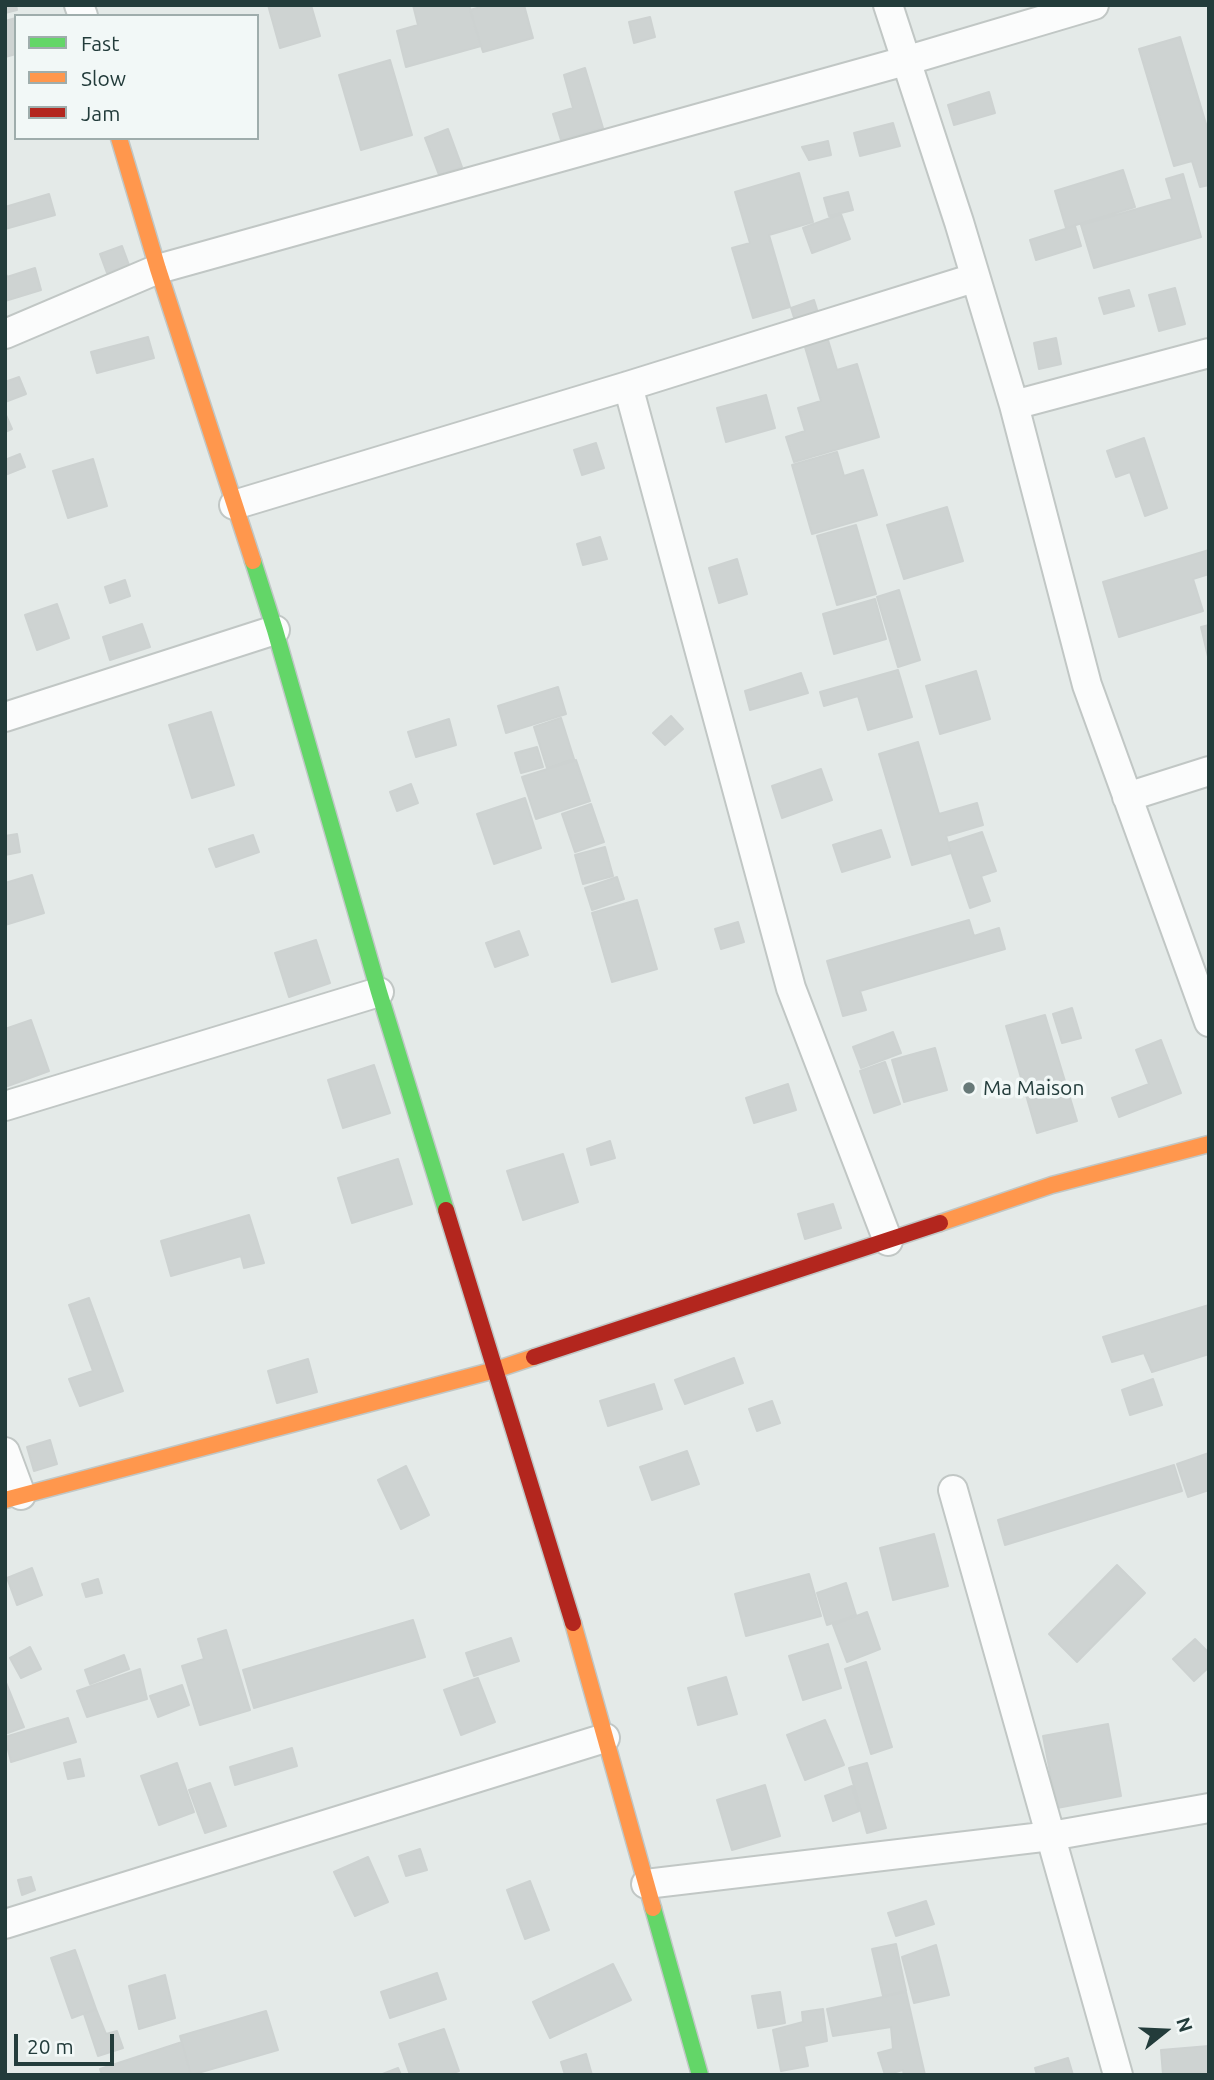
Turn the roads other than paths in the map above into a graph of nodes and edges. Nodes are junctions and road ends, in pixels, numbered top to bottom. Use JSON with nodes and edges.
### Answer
{"nodes":[{"id":1,"x":888,"y":5,"type":"edge"},
{"id":2,"x":1094,"y":5,"type":"edge"},
{"id":3,"x":905,"y":61,"type":"junction"},
{"id":4,"x":120,"y":140,"type":"edge"},
{"id":5,"x":158,"y":269,"type":"junction"},
{"id":6,"x":974,"y":278,"type":"junction"},
{"id":7,"x":5,"y":334,"type":"edge"},
{"id":8,"x":1209,"y":353,"type":"edge"},
{"id":9,"x":628,"y":386,"type":"junction"},
{"id":10,"x":1014,"y":405,"type":"junction"},
{"id":11,"x":233,"y":505,"type":"junction"},
{"id":12,"x":275,"y":630,"type":"junction"},
{"id":13,"x":5,"y":717,"type":"edge"},
{"id":14,"x":1209,"y":771,"type":"edge"},
{"id":15,"x":1127,"y":797,"type":"junction"},
{"id":16,"x":379,"y":992,"type":"junction"},
{"id":17,"x":1209,"y":1022,"type":"edge"},
{"id":18,"x":5,"y":1106,"type":"edge"},
{"id":19,"x":1209,"y":1144,"type":"edge"},
{"id":20,"x":888,"y":1241,"type":"junction"},
{"id":21,"x":495,"y":1370,"type":"junction"},
{"id":22,"x":5,"y":1452,"type":"edge"},
{"id":23,"x":953,"y":1490,"type":"dead end"},
{"id":24,"x":13,"y":1498,"type":"edge"},
{"id":25,"x":605,"y":1738,"type":"junction"},
{"id":26,"x":1209,"y":1808,"type":"edge"},
{"id":27,"x":1051,"y":1836,"type":"junction"},
{"id":28,"x":646,"y":1884,"type":"junction"},
{"id":29,"x":5,"y":1924,"type":"edge"},
{"id":30,"x":700,"y":2075,"type":"edge"},
{"id":31,"x":1118,"y":2075,"type":"edge"}],
"edges":[{"from":1,"to":3,"type":"street"},
{"from":2,"to":3,"type":"street"},
{"from":3,"to":5,"type":"street"},
{"from":3,"to":6,"type":"street"},
{"from":4,"to":5,"type":"street"},
{"from":5,"to":7,"type":"street"},
{"from":5,"to":11,"type":"street"},
{"from":6,"to":9,"type":"street"},
{"from":6,"to":10,"type":"street"},
{"from":8,"to":10,"type":"street"},
{"from":9,"to":11,"type":"street"},
{"from":9,"to":20,"type":"street"},
{"from":10,"to":15,"type":"street"},
{"from":11,"to":12,"type":"street"},
{"from":12,"to":13,"type":"street"},
{"from":12,"to":16,"type":"street"},
{"from":14,"to":15,"type":"street"},
{"from":15,"to":17,"type":"street"},
{"from":16,"to":18,"type":"street"},
{"from":16,"to":21,"type":"street"},
{"from":19,"to":20,"type":"street"},
{"from":20,"to":21,"type":"street"},
{"from":21,"to":24,"type":"street"},
{"from":21,"to":25,"type":"street"},
{"from":22,"to":24,"type":"street"},
{"from":23,"to":27,"type":"street"},
{"from":25,"to":28,"type":"street"},
{"from":25,"to":29,"type":"street"},
{"from":26,"to":27,"type":"street"},
{"from":27,"to":28,"type":"street"},
{"from":27,"to":31,"type":"street"},
{"from":28,"to":30,"type":"street"}]}
